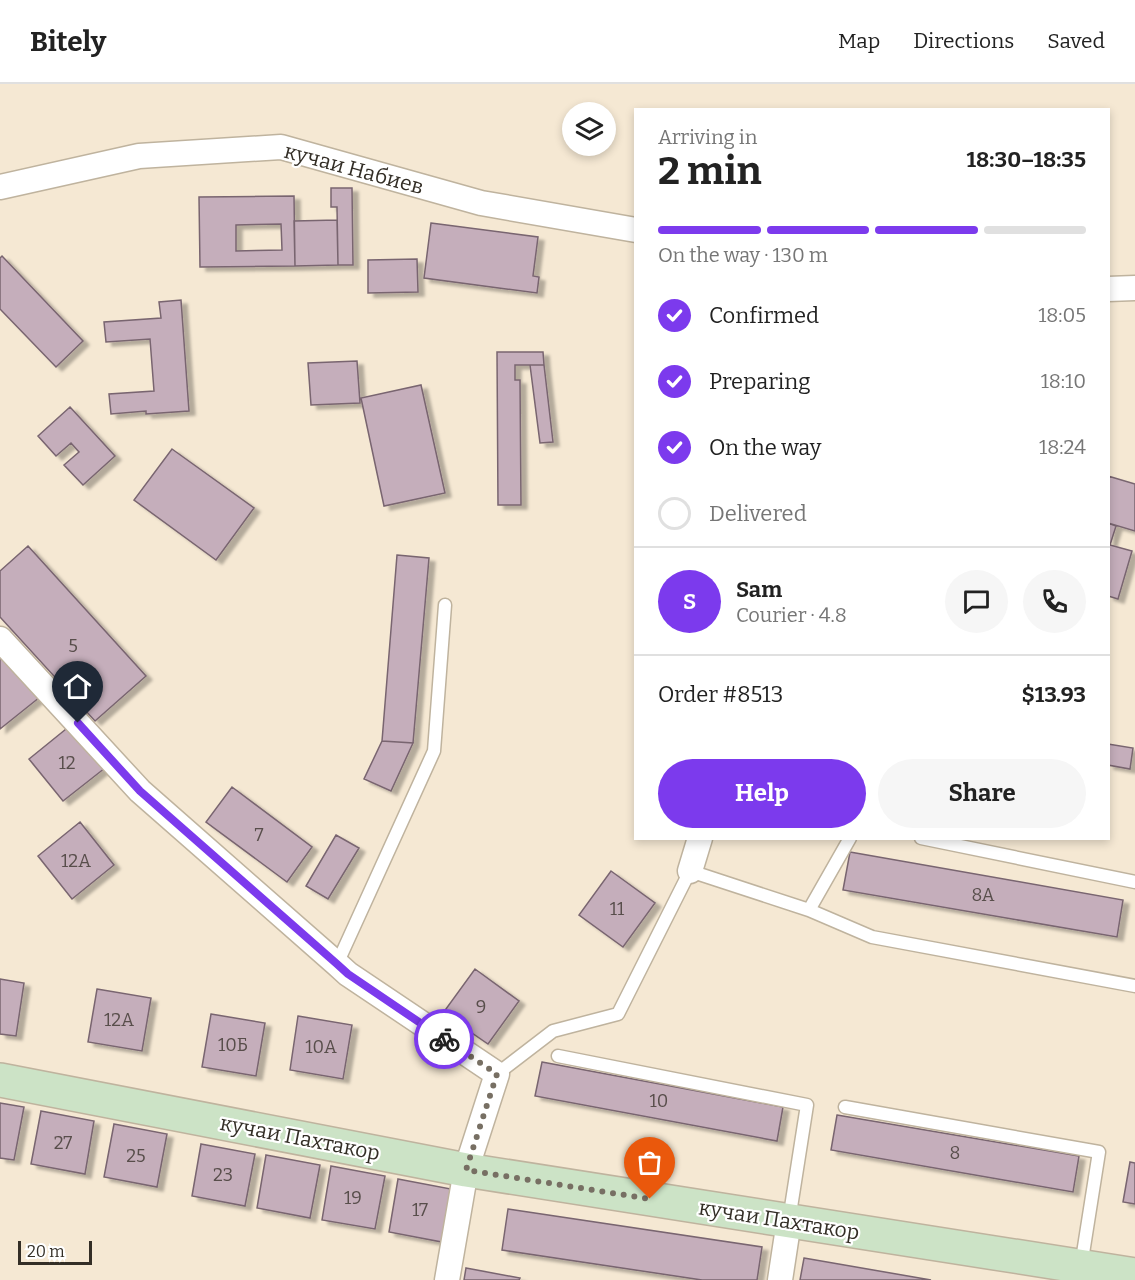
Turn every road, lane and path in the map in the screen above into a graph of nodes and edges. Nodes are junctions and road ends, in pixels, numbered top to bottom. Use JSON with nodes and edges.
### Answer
{"nodes":[{"id":1,"x":0,"y":187,"type":"edge"},
{"id":2,"x":634,"y":230,"type":"edge"},
{"id":3,"x":1135,"y":288,"type":"edge"},
{"id":4,"x":1110,"y":289,"type":"edge"},
{"id":5,"x":445,"y":605,"type":"dead end"},
{"id":6,"x":0,"y":639,"type":"edge"},
{"id":7,"x":699,"y":840,"type":"edge"},
{"id":8,"x":849,"y":840,"type":"edge"},
{"id":9,"x":931,"y":840,"type":"edge"},
{"id":10,"x":690,"y":871,"type":"junction"},
{"id":11,"x":1135,"y":882,"type":"edge"},
{"id":12,"x":809,"y":910,"type":"junction"},
{"id":13,"x":337,"y":964,"type":"junction"},
{"id":14,"x":1135,"y":986,"type":"edge"},
{"id":15,"x":558,"y":1056,"type":"dead end"},
{"id":16,"x":497,"y":1074,"type":"junction"},
{"id":17,"x":0,"y":1080,"type":"edge"},
{"id":18,"x":845,"y":1107,"type":"dead end"},
{"id":19,"x":466,"y":1170,"type":"junction"},
{"id":20,"x":789,"y":1221,"type":"junction"},
{"id":21,"x":1080,"y":1273,"type":"edge"},
{"id":22,"x":1135,"y":1275,"type":"edge"},
{"id":23,"x":447,"y":1280,"type":"edge"},
{"id":24,"x":780,"y":1280,"type":"edge"}],
"edges":[{"from":1,"to":2,"type":"street","name":"кучаи Набиев"},
{"from":3,"to":4,"type":"street"},
{"from":5,"to":13,"type":"lane"},
{"from":6,"to":13,"type":"street"},
{"from":7,"to":10,"type":"street"},
{"from":8,"to":12,"type":"lane"},
{"from":9,"to":11,"type":"lane"},
{"from":10,"to":12,"type":"lane"},
{"from":10,"to":16,"type":"lane"},
{"from":12,"to":14,"type":"lane"},
{"from":13,"to":16,"type":"street"},
{"from":15,"to":20,"type":"lane"},
{"from":16,"to":19,"type":"street"},
{"from":17,"to":19,"type":"main road","name":"кучаи Пахтакор"},
{"from":18,"to":21,"type":"lane"},
{"from":19,"to":20,"type":"main road","name":"кучаи Пахтакор"},
{"from":19,"to":23,"type":"street"},
{"from":20,"to":21,"type":"main road","name":"кучаи Пахтакор"},
{"from":20,"to":24,"type":"street"},
{"from":21,"to":22,"type":"main road","name":"кучаи Пахтакор"}]}
